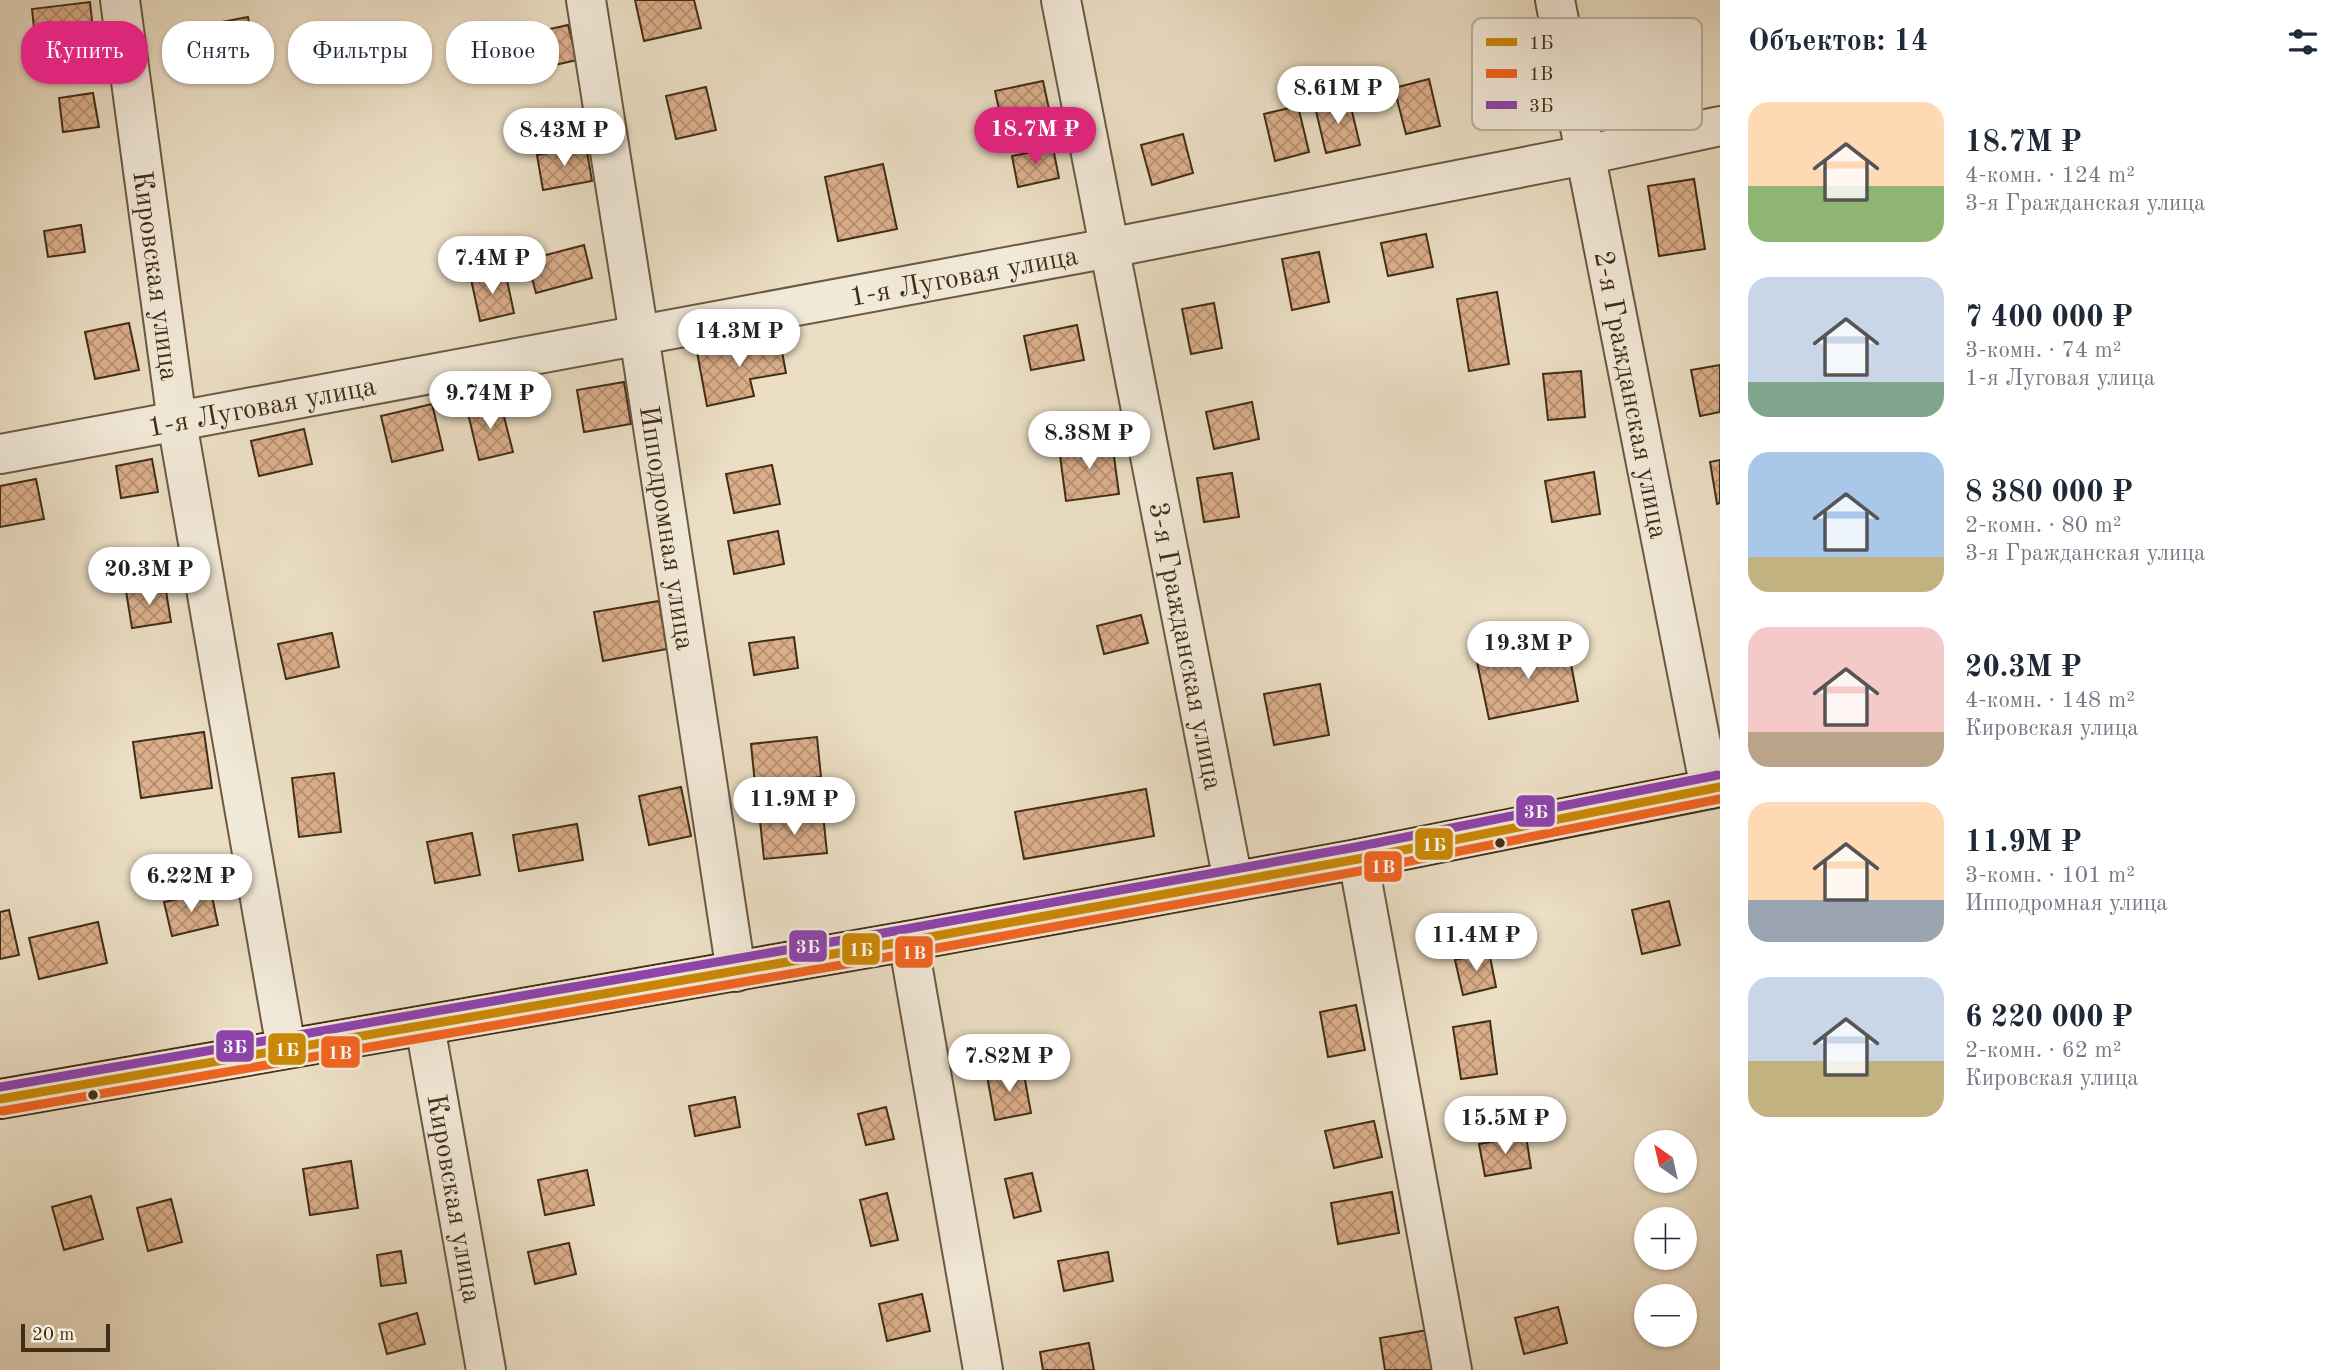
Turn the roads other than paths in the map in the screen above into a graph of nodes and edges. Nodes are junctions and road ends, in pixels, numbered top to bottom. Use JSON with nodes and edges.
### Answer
{"nodes":[{"id":1,"x":120,"y":0,"type":"edge"},
{"id":2,"x":586,"y":0,"type":"edge"},
{"id":3,"x":1060,"y":0,"type":"edge"},
{"id":4,"x":1555,"y":0,"type":"edge"},
{"id":5,"x":1558,"y":18,"type":"edge"},
{"id":6,"x":1720,"y":126,"type":"edge"},
{"id":7,"x":1580,"y":130,"type":"edge"},
{"id":8,"x":1701,"y":130,"type":"edge"},
{"id":9,"x":1702,"y":130,"type":"edge"},
{"id":10,"x":1585,"y":155,"type":"junction"},
{"id":11,"x":1109,"y":248,"type":"junction"},
{"id":12,"x":639,"y":335,"type":"junction"},
{"id":13,"x":177,"y":422,"type":"junction"},
{"id":14,"x":0,"y":454,"type":"edge"},
{"id":15,"x":1715,"y":788,"type":"edge"},
{"id":16,"x":1358,"y":859,"type":"junction"},
{"id":17,"x":1233,"y":881,"type":"junction"},
{"id":18,"x":908,"y":941,"type":"junction"},
{"id":19,"x":736,"y":972,"type":"junction"},
{"id":20,"x":425,"y":1026,"type":"junction"},
{"id":21,"x":286,"y":1048,"type":"junction"},
{"id":22,"x":0,"y":1099,"type":"edge"},
{"id":23,"x":486,"y":1370,"type":"edge"},
{"id":24,"x":983,"y":1370,"type":"edge"},
{"id":25,"x":1452,"y":1370,"type":"edge"}],
"edges":[{"from":1,"to":13,"type":"street","name":"Кировская улица"},
{"from":2,"to":12,"type":"street","name":"Ипподромная улица"},
{"from":3,"to":11,"type":"street","name":"3-я Гражданская улица"},
{"from":4,"to":5,"type":"street","name":"2-я Гражданская улица"},
{"from":6,"to":9,"type":"street","name":"1-я Луговая улица"},
{"from":7,"to":10,"type":"street","name":"2-я Гражданская улица"},
{"from":8,"to":10,"type":"street","name":"1-я Луговая улица"},
{"from":10,"to":11,"type":"street","name":"1-я Луговая улица"},
{"from":10,"to":15,"type":"street","name":"2-я Гражданская улица"},
{"from":11,"to":12,"type":"street","name":"1-я Луговая улица"},
{"from":11,"to":17,"type":"street","name":"3-я Гражданская улица"},
{"from":12,"to":13,"type":"street","name":"1-я Луговая улица"},
{"from":12,"to":19,"type":"street","name":"Ипподромная улица"},
{"from":13,"to":14,"type":"street","name":"1-я Луговая улица"},
{"from":13,"to":21,"type":"street","name":"Кировская улица"},
{"from":15,"to":16,"type":"main road"},
{"from":16,"to":17,"type":"main road"},
{"from":16,"to":25,"type":"street"},
{"from":17,"to":18,"type":"main road"},
{"from":18,"to":19,"type":"main road"},
{"from":18,"to":24,"type":"street"},
{"from":19,"to":20,"type":"main road"},
{"from":20,"to":21,"type":"main road"},
{"from":20,"to":23,"type":"street","name":"Кировская улица"},
{"from":21,"to":22,"type":"main road"}]}
